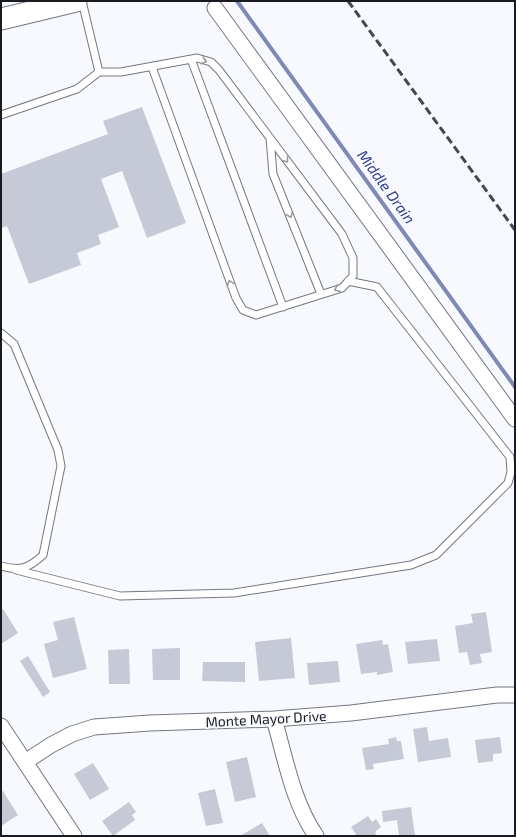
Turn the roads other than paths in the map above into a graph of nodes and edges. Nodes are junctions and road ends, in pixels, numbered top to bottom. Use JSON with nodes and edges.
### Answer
{"nodes":[{"id":1,"x":76,"y":1,"type":"edge"},
{"id":2,"x":82,"y":1,"type":"edge"},
{"id":3,"x":216,"y":8,"type":"dead end"},
{"id":4,"x":1,"y":19,"type":"edge"},
{"id":5,"x":191,"y":60,"type":"junction"},
{"id":6,"x":152,"y":66,"type":"junction"},
{"id":7,"x":99,"y":72,"type":"junction"},
{"id":8,"x":1,"y":115,"type":"edge"},
{"id":9,"x":270,"y":138,"type":"junction"},
{"id":10,"x":348,"y":281,"type":"junction"},
{"id":11,"x":321,"y":294,"type":"junction"},
{"id":12,"x":282,"y":307,"type":"junction"},
{"id":13,"x":1,"y":333,"type":"edge"},
{"id":14,"x":515,"y":419,"type":"edge"},
{"id":15,"x":1,"y":566,"type":"edge"},
{"id":16,"x":16,"y":570,"type":"junction"},
{"id":17,"x":515,"y":694,"type":"edge"},
{"id":18,"x":274,"y":720,"type":"junction"},
{"id":19,"x":1,"y":726,"type":"edge"},
{"id":20,"x":25,"y":762,"type":"junction"},
{"id":21,"x":74,"y":836,"type":"edge"},
{"id":22,"x":316,"y":836,"type":"edge"}],
"edges":[{"from":1,"to":4,"type":"street"},
{"from":2,"to":7,"type":"lane"},
{"from":3,"to":14,"type":"street"},
{"from":5,"to":6,"type":"lane"},
{"from":5,"to":9,"type":"lane","one_way":true},
{"from":5,"to":12,"type":"lane"},
{"from":6,"to":7,"type":"lane"},
{"from":12,"to":6,"type":"lane","one_way":true},
{"from":7,"to":8,"type":"lane"},
{"from":9,"to":10,"type":"lane","one_way":true},
{"from":9,"to":11,"type":"lane","one_way":true},
{"from":10,"to":11,"type":"lane","one_way":true},
{"from":10,"to":16,"type":"lane"},
{"from":11,"to":12,"type":"lane"},
{"from":13,"to":16,"type":"lane"},
{"from":15,"to":16,"type":"lane"},
{"from":17,"to":18,"type":"street","name":"Monte Mayor Drive"},
{"from":18,"to":20,"type":"street","name":"Monte Mayor Drive"},
{"from":18,"to":22,"type":"street"},
{"from":19,"to":20,"type":"street"},
{"from":20,"to":21,"type":"street"}]}
